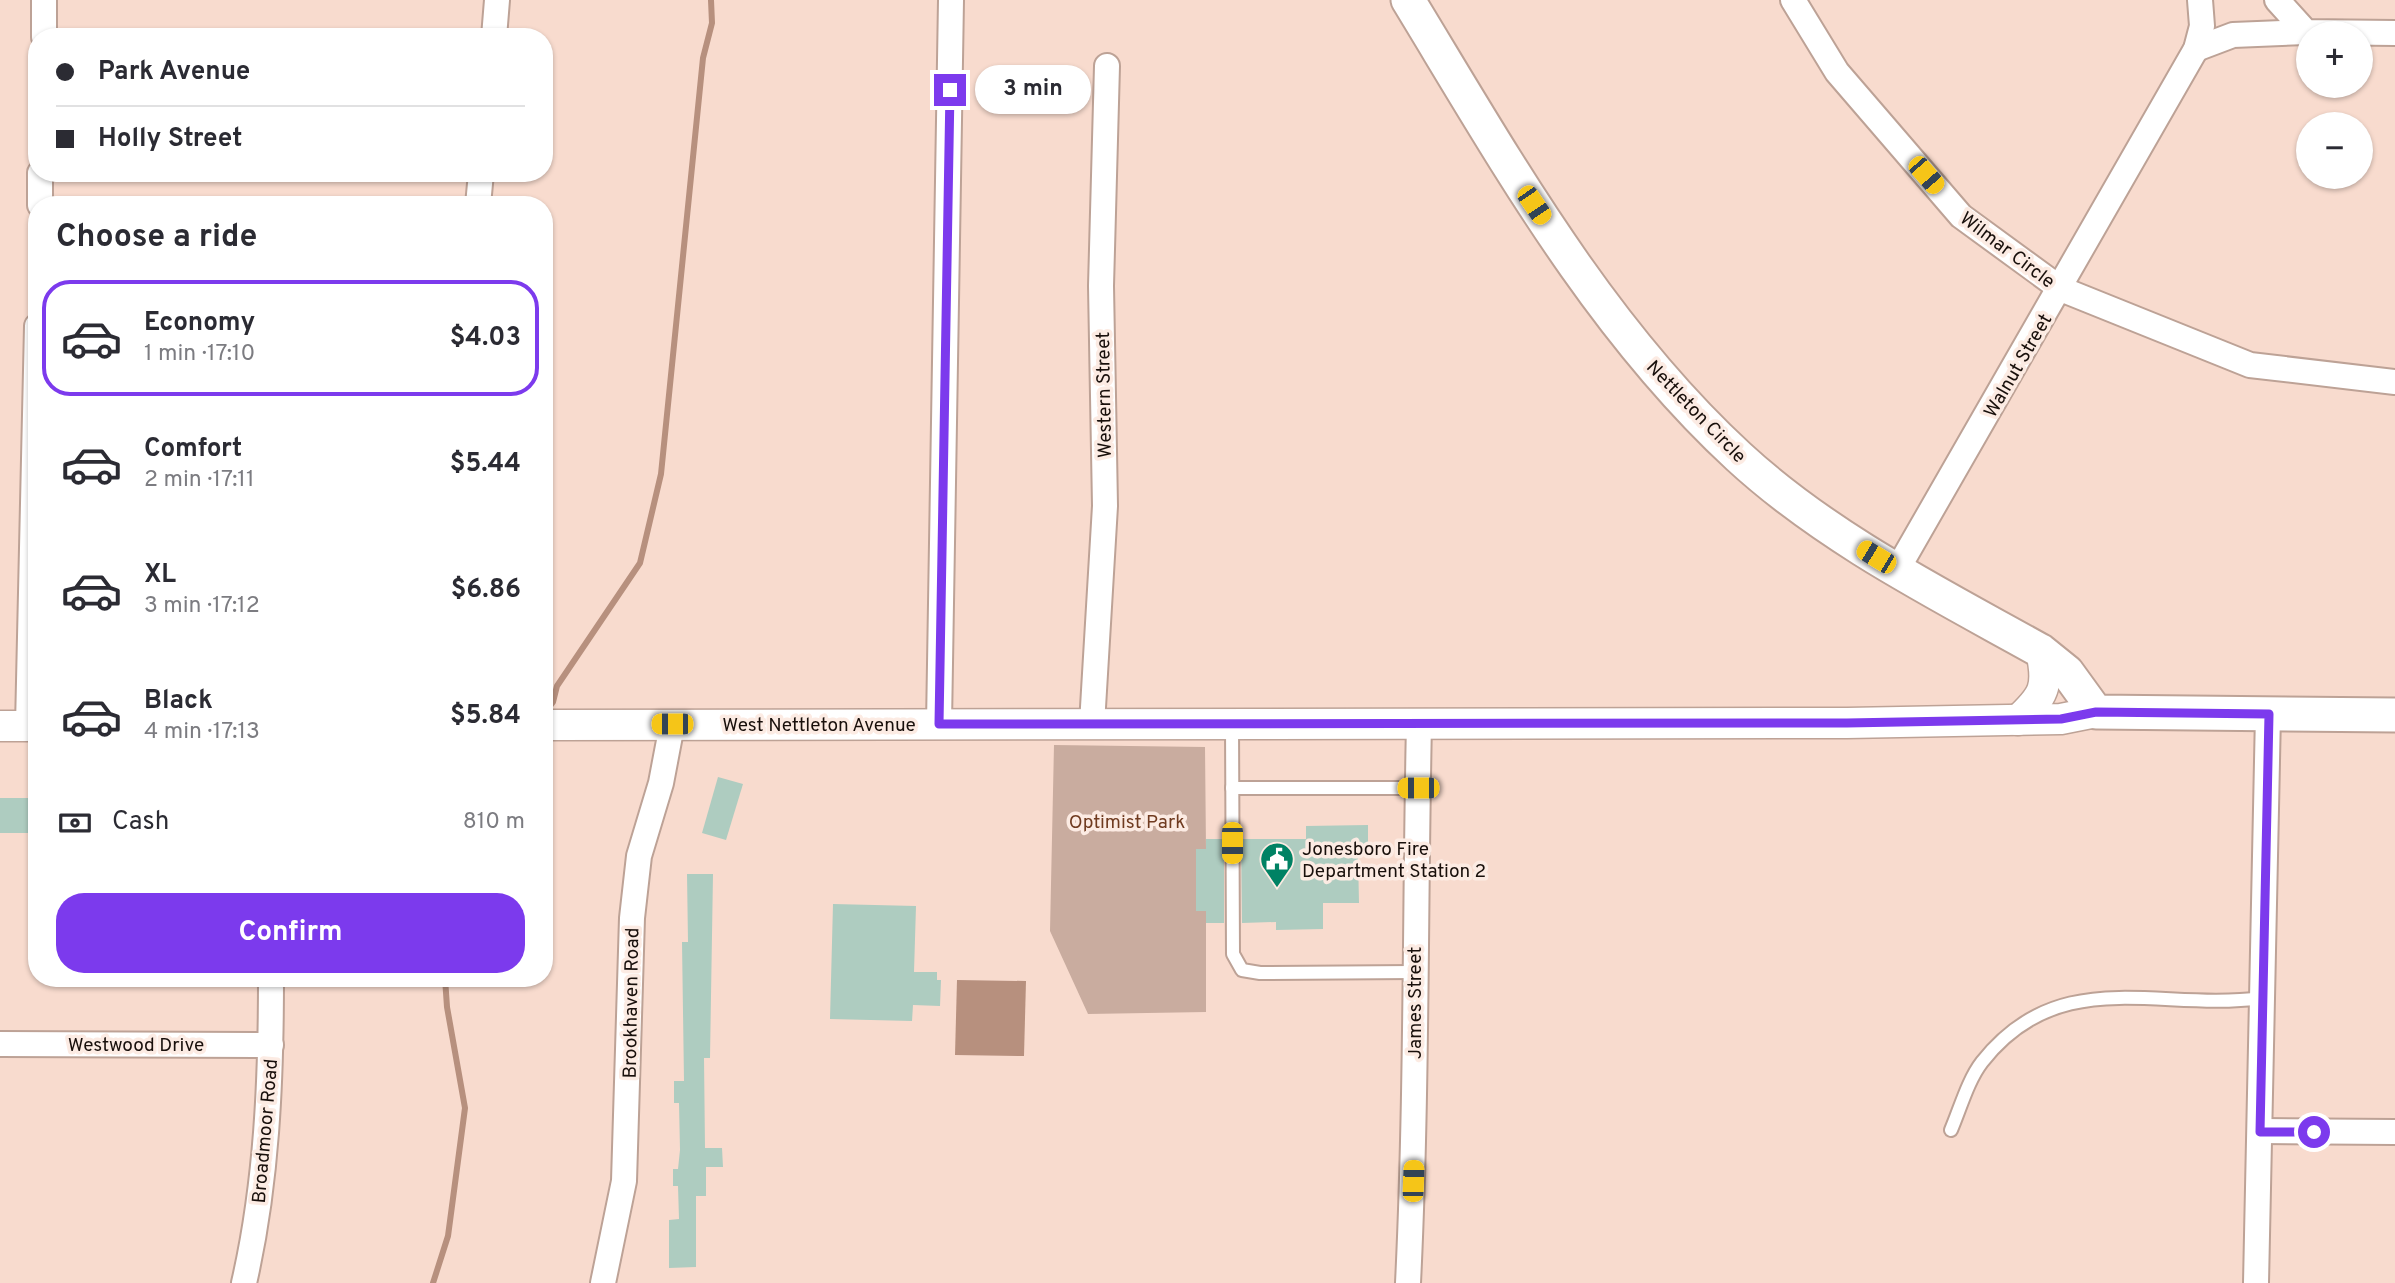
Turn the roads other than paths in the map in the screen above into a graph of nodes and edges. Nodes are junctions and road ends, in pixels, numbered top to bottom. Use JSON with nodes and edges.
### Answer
{"nodes":[{"id":1,"x":44,"y":0,"type":"edge"},
{"id":2,"x":498,"y":0,"type":"edge"},
{"id":3,"x":951,"y":0,"type":"edge"},
{"id":4,"x":1408,"y":0,"type":"edge"},
{"id":5,"x":1793,"y":0,"type":"edge"},
{"id":6,"x":2200,"y":0,"type":"edge"},
{"id":7,"x":2277,"y":0,"type":"edge"},
{"id":8,"x":2296,"y":21,"type":"edge"},
{"id":9,"x":44,"y":28,"type":"edge"},
{"id":10,"x":495,"y":28,"type":"edge"},
{"id":11,"x":2296,"y":32,"type":"edge"},
{"id":12,"x":2373,"y":33,"type":"edge"},
{"id":13,"x":2395,"y":33,"type":"edge"},
{"id":14,"x":2196,"y":49,"type":"junction"},
{"id":15,"x":1107,"y":66,"type":"dead end"},
{"id":16,"x":2061,"y":289,"type":"junction"},
{"id":17,"x":2395,"y":382,"type":"edge"},
{"id":18,"x":28,"y":566,"type":"edge"},
{"id":19,"x":1897,"y":570,"type":"junction"},
{"id":20,"x":2041,"y":651,"type":"junction"},
{"id":21,"x":2096,"y":712,"type":"junction"},
{"id":22,"x":2269,"y":714,"type":"junction"},
{"id":23,"x":2395,"y":715,"type":"edge"},
{"id":24,"x":2018,"y":720,"type":"junction"},
{"id":25,"x":1419,"y":723,"type":"junction"},
{"id":26,"x":553,"y":724,"type":"edge"},
{"id":27,"x":672,"y":724,"type":"junction"},
{"id":28,"x":939,"y":724,"type":"junction"},
{"id":29,"x":1092,"y":724,"type":"junction"},
{"id":30,"x":1232,"y":724,"type":"junction"},
{"id":31,"x":22,"y":726,"type":"edge"},
{"id":32,"x":1232,"y":788,"type":"junction"},
{"id":33,"x":1418,"y":788,"type":"junction"},
{"id":34,"x":1414,"y":972,"type":"junction"},
{"id":35,"x":271,"y":987,"type":"edge"},
{"id":36,"x":2262,"y":998,"type":"junction"},
{"id":37,"x":0,"y":1044,"type":"edge"},
{"id":38,"x":271,"y":1045,"type":"junction"},
{"id":39,"x":1951,"y":1130,"type":"dead end"},
{"id":40,"x":2260,"y":1132,"type":"junction"},
{"id":41,"x":2395,"y":1132,"type":"edge"},
{"id":42,"x":244,"y":1283,"type":"edge"},
{"id":43,"x":603,"y":1283,"type":"edge"},
{"id":44,"x":1408,"y":1283,"type":"edge"},
{"id":45,"x":2256,"y":1283,"type":"edge"}],
"edges":[{"from":1,"to":9,"type":"street"},
{"from":2,"to":10,"type":"street"},
{"from":3,"to":28,"type":"street"},
{"from":4,"to":19,"type":"main road","name":"Nettleton Circle"},
{"from":5,"to":16,"type":"street","name":"Wilmar Circle"},
{"from":6,"to":14,"type":"street"},
{"from":7,"to":8,"type":"street"},
{"from":11,"to":14,"type":"street"},
{"from":12,"to":13,"type":"street"},
{"from":14,"to":16,"type":"street","name":"Walnut Street"},
{"from":15,"to":29,"type":"street","name":"Western Street"},
{"from":16,"to":17,"type":"street","name":"Wilmar Circle"},
{"from":16,"to":19,"type":"street","name":"Walnut Street"},
{"from":18,"to":31,"type":"street"},
{"from":19,"to":20,"type":"main road","name":"Nettleton Circle"},
{"from":20,"to":21,"type":"main road","name":"Nettleton Circle"},
{"from":20,"to":24,"type":"street"},
{"from":21,"to":22,"type":"main road","name":"West Nettleton Avenue"},
{"from":21,"to":24,"type":"street","name":"West Nettleton Avenue"},
{"from":22,"to":23,"type":"main road","name":"West Nettleton Avenue"},
{"from":22,"to":36,"type":"street"},
{"from":24,"to":25,"type":"street","name":"West Nettleton Avenue"},
{"from":25,"to":30,"type":"street","name":"West Nettleton Avenue"},
{"from":25,"to":33,"type":"street","name":"James Street"},
{"from":26,"to":27,"type":"street","name":"West Nettleton Avenue"},
{"from":27,"to":28,"type":"street","name":"West Nettleton Avenue"},
{"from":27,"to":43,"type":"street","name":"Brookhaven Road"},
{"from":28,"to":29,"type":"street","name":"West Nettleton Avenue"},
{"from":29,"to":30,"type":"street","name":"West Nettleton Avenue"},
{"from":30,"to":32,"type":"lane"},
{"from":32,"to":33,"type":"lane"},
{"from":32,"to":34,"type":"lane"},
{"from":33,"to":34,"type":"street","name":"James Street"},
{"from":34,"to":44,"type":"street","name":"James Street"},
{"from":35,"to":38,"type":"street","name":"Broadmoor Road"},
{"from":36,"to":39,"type":"lane"},
{"from":36,"to":40,"type":"street"},
{"from":37,"to":38,"type":"street","name":"Westwood Drive"},
{"from":38,"to":42,"type":"street","name":"Broadmoor Road"},
{"from":40,"to":41,"type":"street"},
{"from":40,"to":45,"type":"street"}]}
